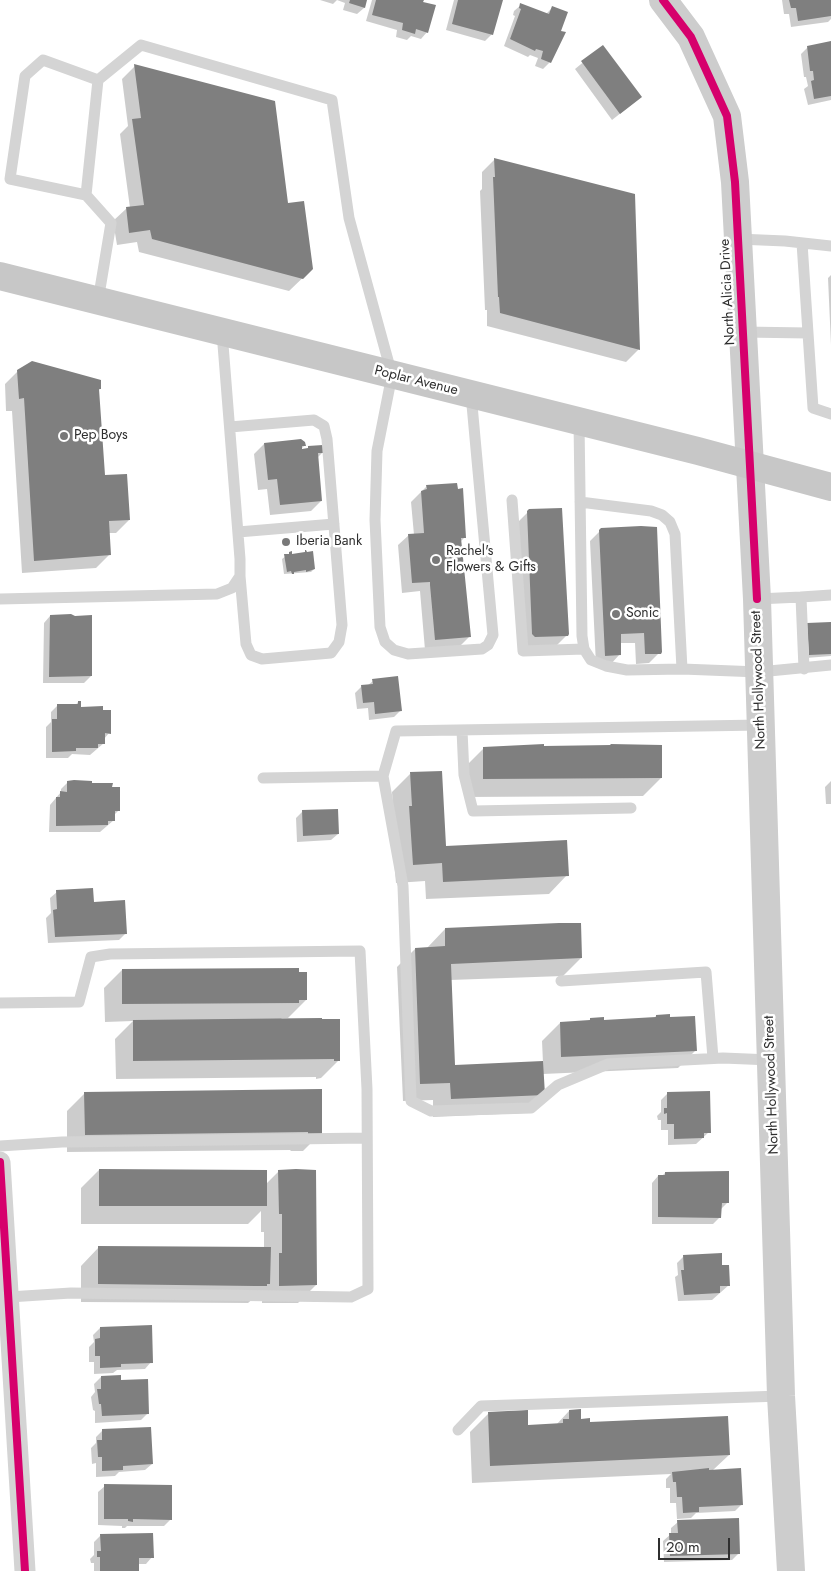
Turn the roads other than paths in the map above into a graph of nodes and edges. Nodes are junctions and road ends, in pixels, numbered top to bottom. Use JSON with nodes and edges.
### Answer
{"nodes":[{"id":1,"x":663,"y":0,"type":"edge"},
{"id":2,"x":98,"y":80,"type":"junction"},
{"id":3,"x":5,"y":178,"type":"edge"},
{"id":4,"x":86,"y":195,"type":"junction"},
{"id":5,"x":738,"y":239,"type":"junction"},
{"id":6,"x":802,"y":242,"type":"junction"},
{"id":7,"x":831,"y":246,"type":"edge"},
{"id":8,"x":0,"y":276,"type":"edge"},
{"id":9,"x":98,"y":301,"type":"junction"},
{"id":10,"x":222,"y":332,"type":"junction"},
{"id":11,"x":742,"y":332,"type":"junction"},
{"id":12,"x":808,"y":333,"type":"junction"},
{"id":13,"x":392,"y":375,"type":"junction"},
{"id":14,"x":471,"y":394,"type":"junction"},
{"id":15,"x":831,"y":414,"type":"edge"},
{"id":16,"x":579,"y":422,"type":"junction"},
{"id":17,"x":230,"y":426,"type":"junction"},
{"id":18,"x":750,"y":465,"type":"junction"},
{"id":19,"x":831,"y":487,"type":"edge"},
{"id":20,"x":512,"y":500,"type":"dead end"},
{"id":21,"x":580,"y":502,"type":"junction"},
{"id":22,"x":334,"y":524,"type":"junction"},
{"id":23,"x":238,"y":532,"type":"junction"},
{"id":24,"x":240,"y":576,"type":"junction"},
{"id":25,"x":831,"y":595,"type":"edge"},
{"id":26,"x":801,"y":597,"type":"junction"},
{"id":27,"x":0,"y":599,"type":"edge"},
{"id":28,"x":757,"y":599,"type":"junction"},
{"id":29,"x":584,"y":649,"type":"junction"},
{"id":30,"x":831,"y":665,"type":"edge"},
{"id":31,"x":682,"y":669,"type":"junction"},
{"id":32,"x":804,"y":669,"type":"junction"},
{"id":33,"x":759,"y":672,"type":"junction"},
{"id":34,"x":760,"y":725,"type":"junction"},
{"id":35,"x":462,"y":730,"type":"junction"},
{"id":36,"x":383,"y":776,"type":"junction"},
{"id":37,"x":263,"y":778,"type":"dead end"},
{"id":38,"x":631,"y":808,"type":"dead end"},
{"id":39,"x":562,"y":981,"type":"dead end"},
{"id":40,"x":0,"y":1003,"type":"edge"},
{"id":41,"x":713,"y":1058,"type":"junction"},
{"id":42,"x":771,"y":1060,"type":"junction"},
{"id":43,"x":367,"y":1138,"type":"junction"},
{"id":44,"x":0,"y":1146,"type":"edge"},
{"id":45,"x":0,"y":1163,"type":"edge"},
{"id":46,"x":10,"y":1297,"type":"junction"},
{"id":47,"x":781,"y":1396,"type":"junction"},
{"id":48,"x":458,"y":1430,"type":"dead end"},
{"id":49,"x":25,"y":1571,"type":"edge"},
{"id":50,"x":791,"y":1571,"type":"edge"}],
"edges":[{"from":1,"to":5,"type":"main road","name":"North Alicia Drive"},
{"from":2,"to":3,"type":"lane"},
{"from":2,"to":4,"type":"lane"},
{"from":2,"to":13,"type":"lane"},
{"from":3,"to":4,"type":"lane"},
{"from":4,"to":9,"type":"lane"},
{"from":5,"to":6,"type":"lane"},
{"from":5,"to":11,"type":"main road","name":"North Alicia Drive"},
{"from":6,"to":7,"type":"lane"},
{"from":6,"to":12,"type":"lane"},
{"from":8,"to":9,"type":"main road","name":"Poplar Avenue"},
{"from":9,"to":10,"type":"main road","name":"Poplar Avenue"},
{"from":10,"to":13,"type":"main road","name":"Poplar Avenue"},
{"from":10,"to":17,"type":"lane"},
{"from":11,"to":12,"type":"lane"},
{"from":11,"to":18,"type":"main road","name":"North Alicia Drive"},
{"from":12,"to":15,"type":"lane"},
{"from":13,"to":14,"type":"main road","name":"Poplar Avenue"},
{"from":13,"to":14,"type":"lane"},
{"from":14,"to":16,"type":"main road","name":"Poplar Avenue"},
{"from":16,"to":18,"type":"main road","name":"Poplar Avenue"},
{"from":16,"to":21,"type":"lane"},
{"from":17,"to":22,"type":"lane"},
{"from":17,"to":23,"type":"lane"},
{"from":18,"to":19,"type":"main road","name":"Poplar Avenue"},
{"from":18,"to":28,"type":"main road","name":"North Alicia Drive"},
{"from":20,"to":29,"type":"lane"},
{"from":21,"to":29,"type":"lane"},
{"from":21,"to":31,"type":"lane"},
{"from":22,"to":23,"type":"lane"},
{"from":22,"to":24,"type":"lane"},
{"from":23,"to":24,"type":"lane"},
{"from":24,"to":27,"type":"lane"},
{"from":25,"to":26,"type":"lane"},
{"from":26,"to":28,"type":"lane"},
{"from":26,"to":32,"type":"lane"},
{"from":28,"to":33,"type":"main road","name":"North Hollywood Street"},
{"from":29,"to":31,"type":"lane"},
{"from":30,"to":32,"type":"lane"},
{"from":31,"to":33,"type":"lane"},
{"from":32,"to":33,"type":"lane"},
{"from":33,"to":34,"type":"main road","name":"North Hollywood Street"},
{"from":34,"to":35,"type":"lane"},
{"from":34,"to":42,"type":"main road","name":"North Hollywood Street"},
{"from":35,"to":36,"type":"lane"},
{"from":35,"to":38,"type":"lane"},
{"from":36,"to":37,"type":"lane"},
{"from":36,"to":41,"type":"lane"},
{"from":39,"to":41,"type":"lane"},
{"from":40,"to":43,"type":"lane"},
{"from":41,"to":42,"type":"lane"},
{"from":42,"to":47,"type":"main road","name":"North Hollywood Street"},
{"from":43,"to":44,"type":"lane"},
{"from":43,"to":46,"type":"lane"},
{"from":45,"to":46,"type":"street"},
{"from":46,"to":49,"type":"street"},
{"from":47,"to":48,"type":"lane"},
{"from":47,"to":50,"type":"main road","name":"North Hollywood Street"}]}
